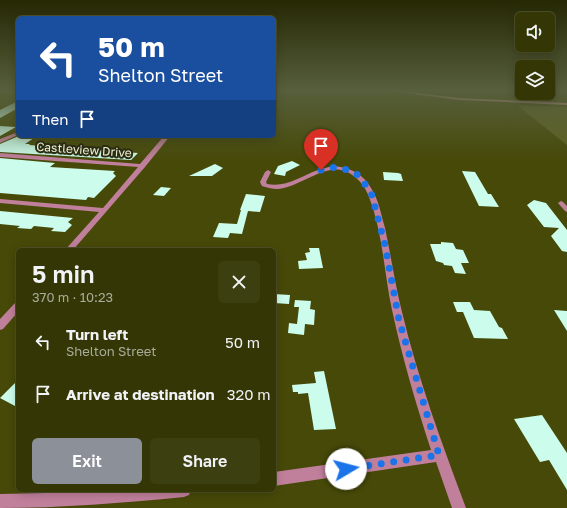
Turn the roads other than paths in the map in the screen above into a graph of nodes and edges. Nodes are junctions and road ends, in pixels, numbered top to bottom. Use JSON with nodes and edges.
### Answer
{"nodes":[{"id":1,"x":16,"y":134,"type":"edge"},
{"id":2,"x":165,"y":138,"type":"edge"},
{"id":3,"x":0,"y":141,"type":"edge"},
{"id":4,"x":0,"y":155,"type":"edge"},
{"id":5,"x":143,"y":166,"type":"junction"},
{"id":6,"x":268,"y":172,"type":"dead end"},
{"id":7,"x":0,"y":201,"type":"edge"},
{"id":8,"x":561,"y":203,"type":"dead end"},
{"id":9,"x":104,"y":210,"type":"junction"},
{"id":10,"x":567,"y":210,"type":"edge"},
{"id":11,"x":71,"y":248,"type":"edge"},
{"id":12,"x":16,"y":308,"type":"edge"},
{"id":13,"x":0,"y":326,"type":"edge"},
{"id":14,"x":439,"y":455,"type":"junction"},
{"id":15,"x":276,"y":479,"type":"edge"},
{"id":16,"x":163,"y":492,"type":"edge"},
{"id":17,"x":0,"y":501,"type":"edge"},
{"id":18,"x":459,"y":508,"type":"edge"}],
"edges":[{"from":1,"to":3,"type":"street"},
{"from":2,"to":5,"type":"street"},
{"from":4,"to":5,"type":"street","name":"Castleview Drive"},
{"from":5,"to":9,"type":"street"},
{"from":6,"to":14,"type":"street"},
{"from":7,"to":9,"type":"street"},
{"from":8,"to":10,"type":"street"},
{"from":9,"to":11,"type":"street"},
{"from":12,"to":13,"type":"street"},
{"from":14,"to":15,"type":"street"},
{"from":14,"to":18,"type":"street"},
{"from":16,"to":17,"type":"street"}]}
